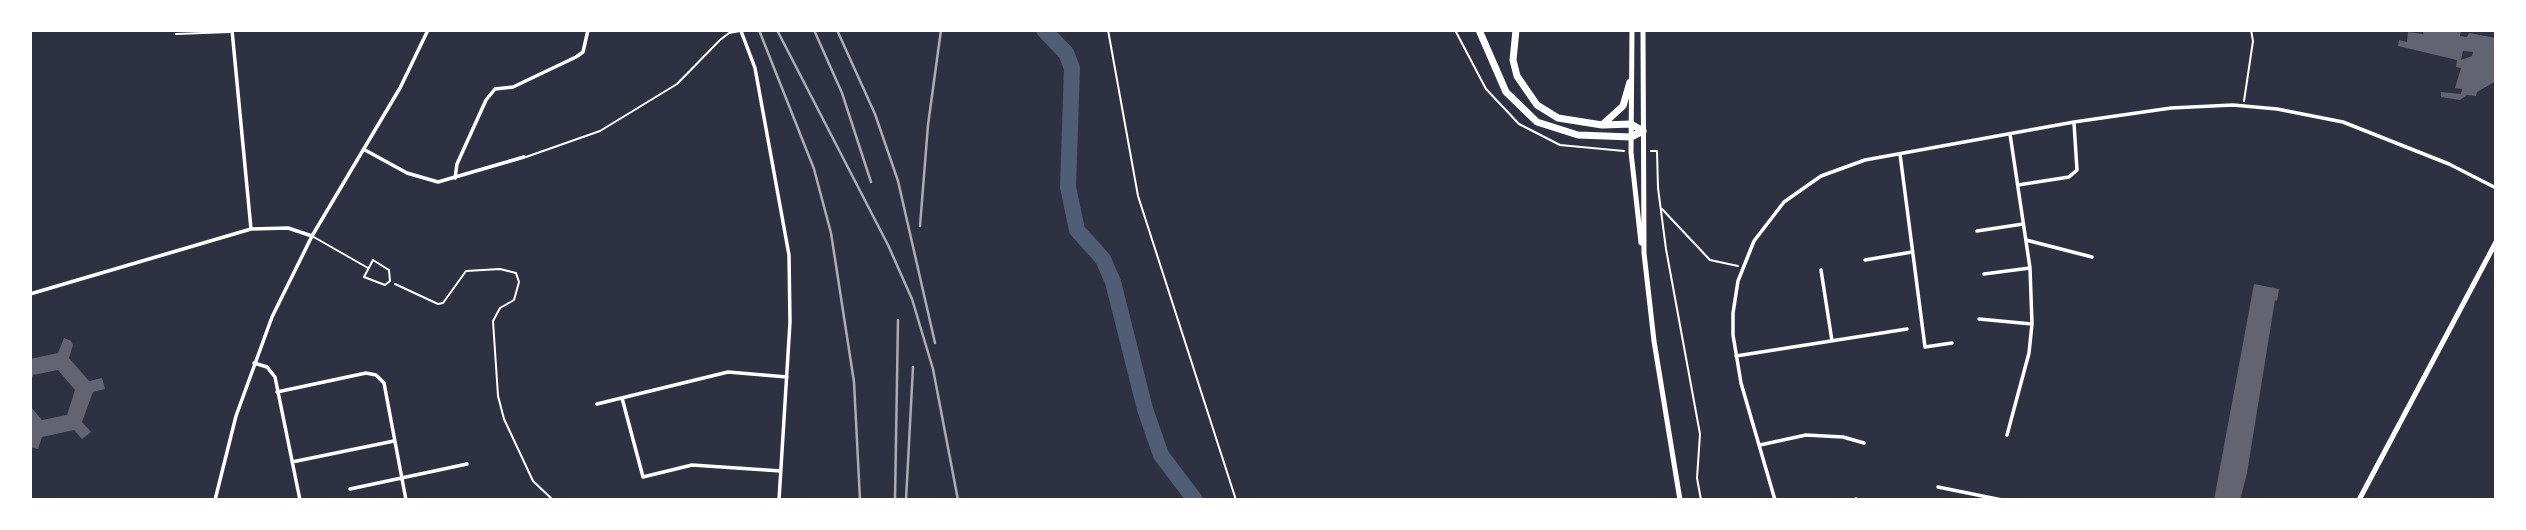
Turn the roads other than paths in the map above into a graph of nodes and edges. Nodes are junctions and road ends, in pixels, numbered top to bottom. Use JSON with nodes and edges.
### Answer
{"nodes":[{"id":1,"x":428,"y":30,"type":"edge"},
{"id":2,"x":588,"y":30,"type":"edge"},
{"id":3,"x":1479,"y":30,"type":"edge"},
{"id":4,"x":1516,"y":30,"type":"edge"},
{"id":5,"x":1632,"y":30,"type":"edge"},
{"id":6,"x":1643,"y":30,"type":"edge"},
{"id":7,"x":232,"y":31,"type":"edge"},
{"id":8,"x":741,"y":31,"type":"edge"},
{"id":9,"x":176,"y":34,"type":"dead end"},
{"id":10,"x":1630,"y":82,"type":"junction"},
{"id":11,"x":2074,"y":122,"type":"junction"},
{"id":12,"x":1632,"y":124,"type":"junction"},
{"id":13,"x":1602,"y":125,"type":"junction"},
{"id":14,"x":1643,"y":131,"type":"junction"},
{"id":15,"x":2010,"y":134,"type":"junction"},
{"id":16,"x":1631,"y":137,"type":"junction"},
{"id":17,"x":365,"y":150,"type":"junction"},
{"id":18,"x":1899,"y":153,"type":"junction"},
{"id":19,"x":523,"y":157,"type":"joint"},
{"id":20,"x":456,"y":178,"type":"junction"},
{"id":21,"x":2018,"y":186,"type":"junction"},
{"id":22,"x":2496,"y":188,"type":"edge"},
{"id":23,"x":2023,"y":224,"type":"junction"},
{"id":24,"x":251,"y":229,"type":"junction"},
{"id":25,"x":1977,"y":231,"type":"dead end"},
{"id":26,"x":312,"y":236,"type":"junction"},
{"id":27,"x":2026,"y":240,"type":"junction"},
{"id":28,"x":2496,"y":242,"type":"edge"},
{"id":29,"x":1912,"y":252,"type":"junction"},
{"id":30,"x":1644,"y":253,"type":"junction"},
{"id":31,"x":2092,"y":257,"type":"dead end"},
{"id":32,"x":1865,"y":260,"type":"dead end"},
{"id":33,"x":369,"y":268,"type":"junction"},
{"id":34,"x":2030,"y":268,"type":"junction"},
{"id":35,"x":1821,"y":270,"type":"dead end"},
{"id":36,"x":1984,"y":274,"type":"dead end"},
{"id":37,"x":30,"y":294,"type":"edge"},
{"id":38,"x":1979,"y":319,"type":"dead end"},
{"id":39,"x":2032,"y":324,"type":"junction"},
{"id":40,"x":1907,"y":329,"type":"dead end"},
{"id":41,"x":1832,"y":341,"type":"junction"},
{"id":42,"x":1952,"y":343,"type":"dead end"},
{"id":43,"x":1736,"y":356,"type":"junction"},
{"id":44,"x":254,"y":362,"type":"junction"},
{"id":45,"x":787,"y":377,"type":"junction"},
{"id":46,"x":277,"y":392,"type":"junction"},
{"id":47,"x":622,"y":398,"type":"junction"},
{"id":48,"x":597,"y":404,"type":"dead end"},
{"id":49,"x":2007,"y":435,"type":"dead end"},
{"id":50,"x":394,"y":441,"type":"junction"},
{"id":51,"x":1864,"y":443,"type":"dead end"},
{"id":52,"x":1760,"y":445,"type":"junction"},
{"id":53,"x":292,"y":462,"type":"junction"},
{"id":54,"x":467,"y":464,"type":"dead end"},
{"id":55,"x":781,"y":471,"type":"junction"},
{"id":56,"x":401,"y":477,"type":"junction"},
{"id":57,"x":1938,"y":486,"type":"dead end"},
{"id":58,"x":350,"y":489,"type":"dead end"},
{"id":59,"x":1990,"y":499,"type":"edge"},
{"id":60,"x":215,"y":500,"type":"edge"},
{"id":61,"x":300,"y":500,"type":"edge"},
{"id":62,"x":406,"y":500,"type":"edge"},
{"id":63,"x":779,"y":500,"type":"edge"},
{"id":64,"x":1680,"y":500,"type":"edge"},
{"id":65,"x":1775,"y":500,"type":"edge"},
{"id":66,"x":2002,"y":500,"type":"edge"},
{"id":67,"x":2358,"y":500,"type":"edge"}],
"edges":[{"from":1,"to":17,"type":"street"},
{"from":2,"to":20,"type":"street"},
{"from":3,"to":16,"type":"highway"},
{"from":4,"to":13,"type":"highway"},
{"from":5,"to":10,"type":"main road"},
{"from":6,"to":14,"type":"main road"},
{"from":7,"to":9,"type":"lane"},
{"from":7,"to":24,"type":"street"},
{"from":8,"to":19,"type":"lane"},
{"from":8,"to":45,"type":"street"},
{"from":10,"to":12,"type":"main road"},
{"from":10,"to":13,"type":"highway"},
{"from":11,"to":15,"type":"street"},
{"from":11,"to":21,"type":"street"},
{"from":11,"to":22,"type":"street"},
{"from":12,"to":13,"type":"highway"},
{"from":12,"to":14,"type":"highway"},
{"from":12,"to":16,"type":"main road"},
{"from":14,"to":16,"type":"highway"},
{"from":14,"to":30,"type":"main road"},
{"from":15,"to":18,"type":"street"},
{"from":15,"to":21,"type":"street"},
{"from":16,"to":30,"type":"main road"},
{"from":17,"to":20,"type":"street"},
{"from":17,"to":26,"type":"street"},
{"from":18,"to":29,"type":"street"},
{"from":18,"to":43,"type":"street"},
{"from":19,"to":20,"type":"street"},
{"from":21,"to":23,"type":"street"},
{"from":23,"to":25,"type":"street"},
{"from":23,"to":27,"type":"street"},
{"from":24,"to":26,"type":"street"},
{"from":24,"to":37,"type":"street"},
{"from":26,"to":33,"type":"lane"},
{"from":26,"to":44,"type":"street"},
{"from":27,"to":31,"type":"street"},
{"from":27,"to":34,"type":"street"},
{"from":28,"to":67,"type":"main road"},
{"from":29,"to":32,"type":"street"},
{"from":29,"to":42,"type":"street"},
{"from":30,"to":64,"type":"main road"},
{"from":33,"to":33,"type":"lane"},
{"from":34,"to":36,"type":"street"},
{"from":34,"to":39,"type":"street"},
{"from":35,"to":41,"type":"street"},
{"from":38,"to":39,"type":"street"},
{"from":39,"to":49,"type":"street"},
{"from":40,"to":41,"type":"street"},
{"from":41,"to":43,"type":"street"},
{"from":43,"to":52,"type":"street"},
{"from":44,"to":46,"type":"street"},
{"from":44,"to":60,"type":"street"},
{"from":45,"to":47,"type":"street"},
{"from":45,"to":55,"type":"street"},
{"from":46,"to":50,"type":"street"},
{"from":46,"to":53,"type":"street"},
{"from":47,"to":48,"type":"street"},
{"from":47,"to":55,"type":"street"},
{"from":50,"to":53,"type":"street"},
{"from":50,"to":56,"type":"street"},
{"from":51,"to":52,"type":"street"},
{"from":52,"to":65,"type":"street"},
{"from":53,"to":61,"type":"street"},
{"from":54,"to":56,"type":"street"},
{"from":55,"to":63,"type":"street"},
{"from":56,"to":58,"type":"street"},
{"from":56,"to":62,"type":"street"},
{"from":57,"to":59,"type":"street"},
{"from":59,"to":66,"type":"street"}]}
